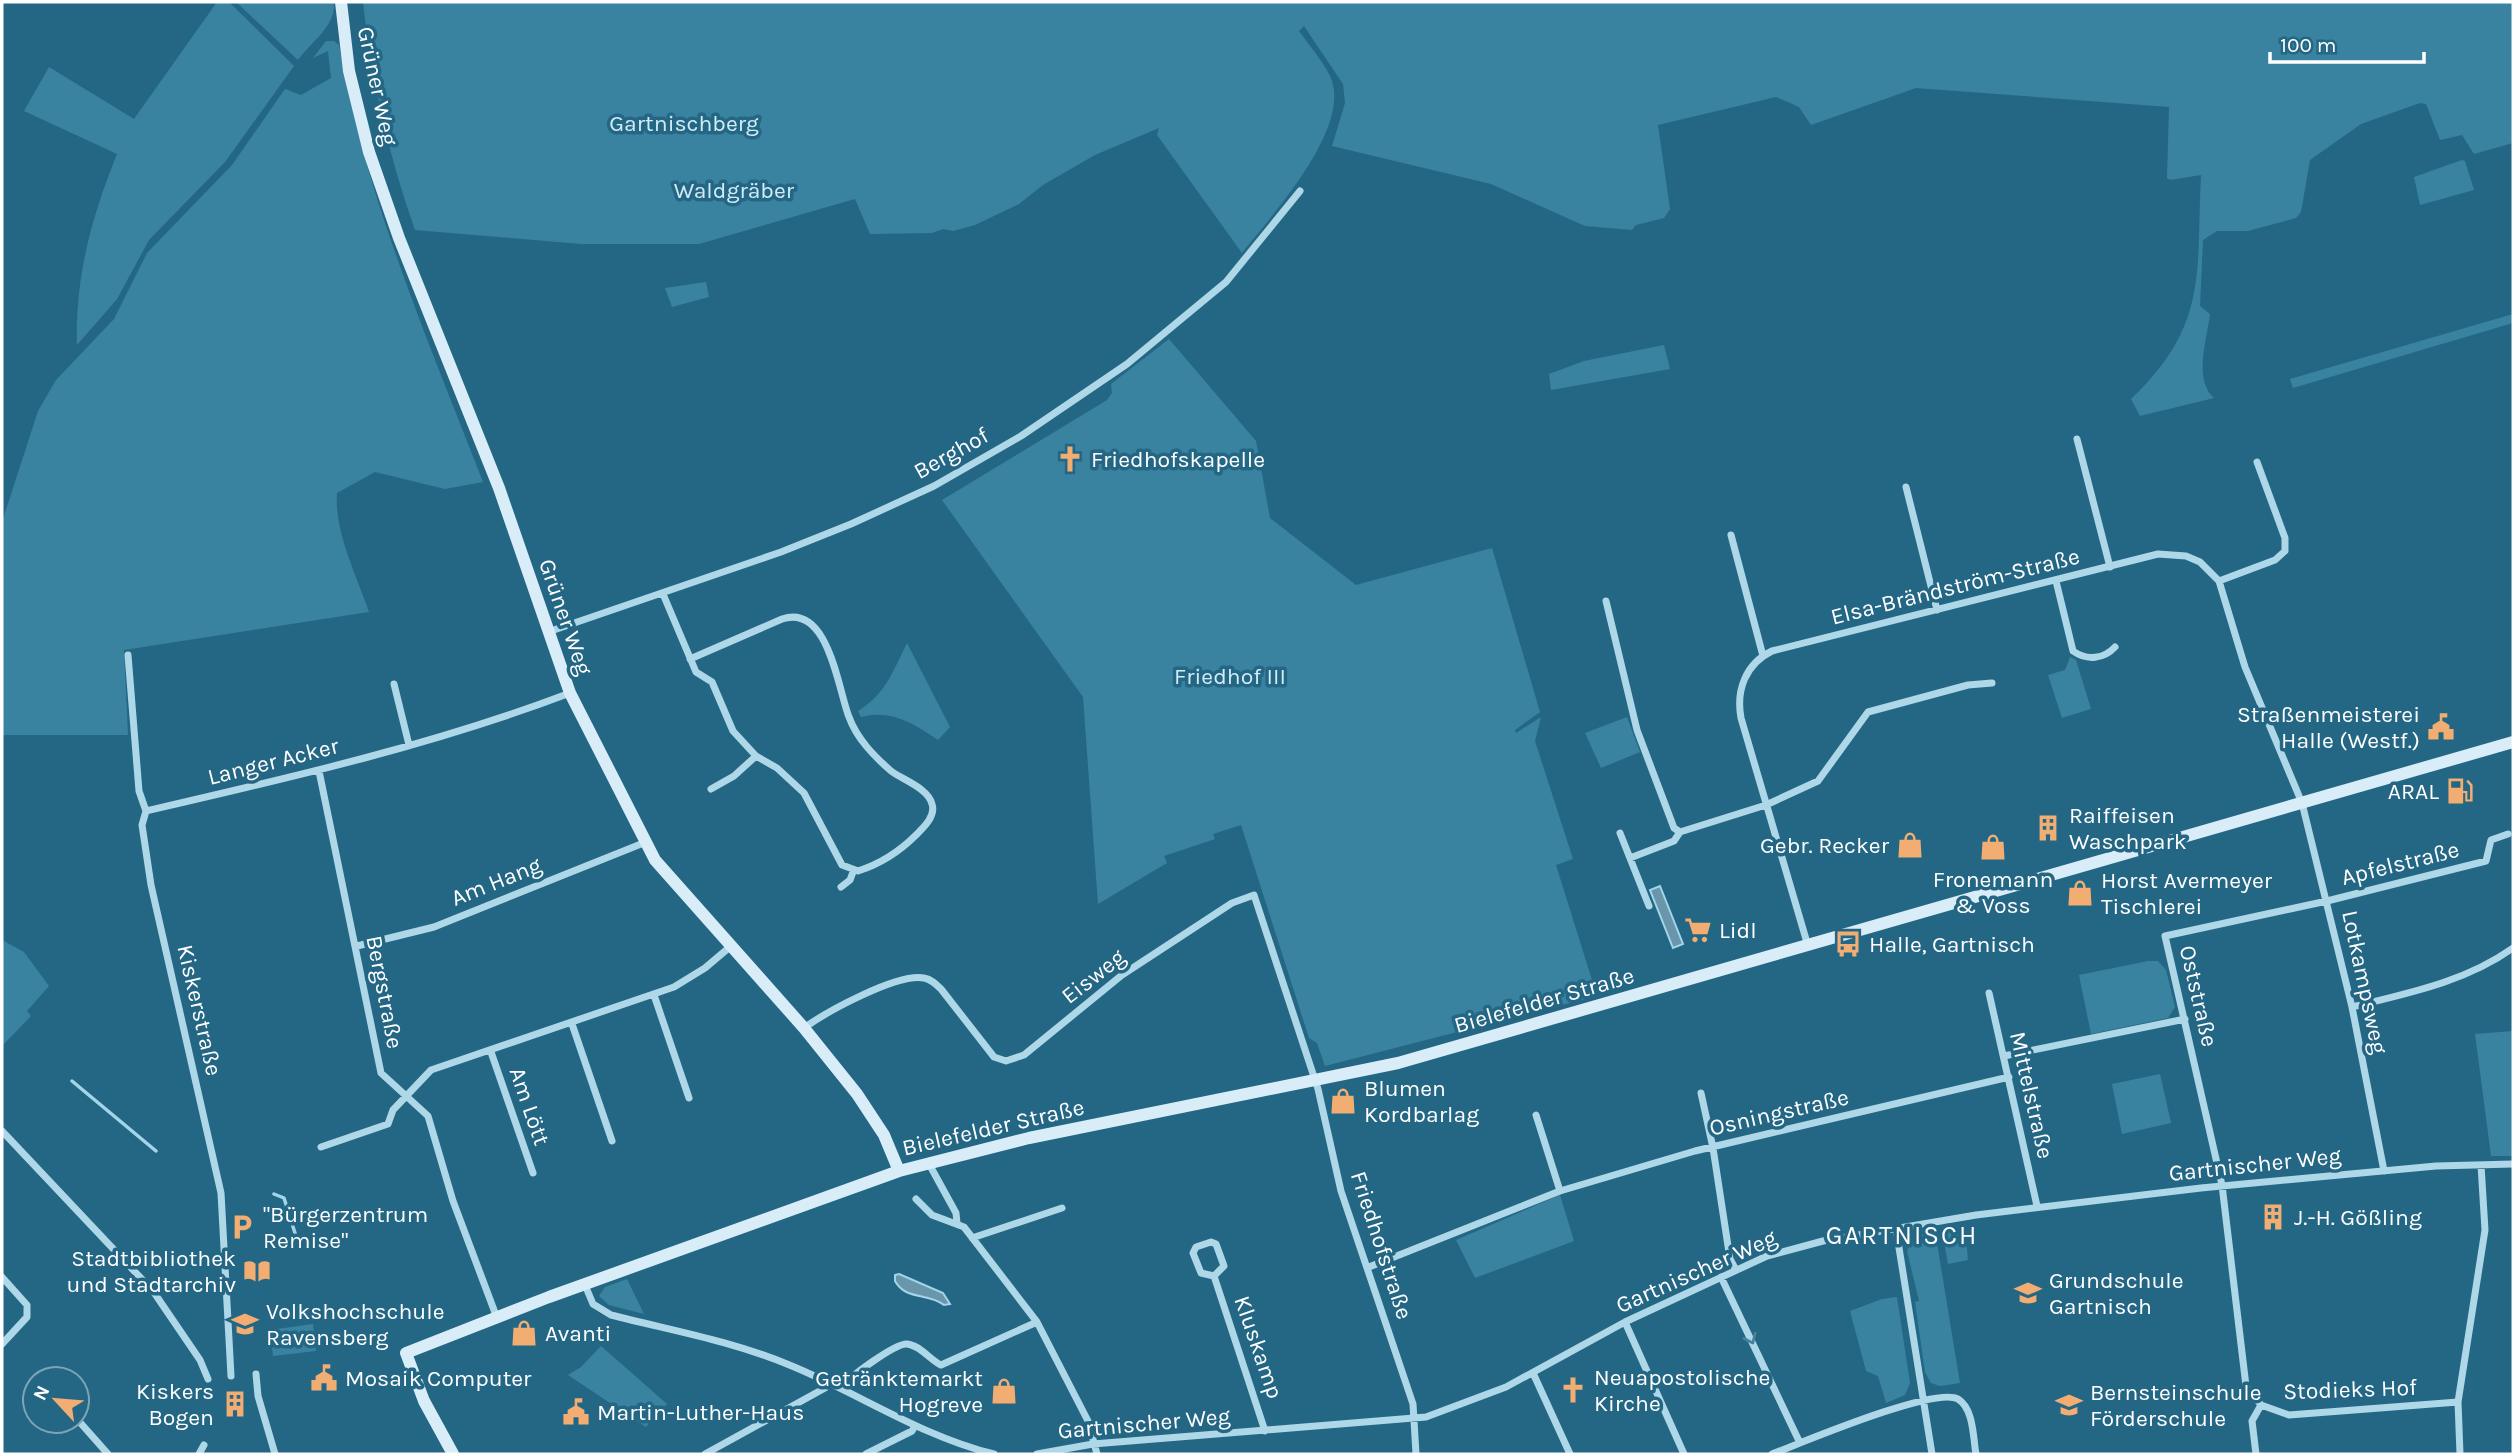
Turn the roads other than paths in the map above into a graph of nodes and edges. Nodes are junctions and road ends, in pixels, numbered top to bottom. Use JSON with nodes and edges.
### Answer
{"nodes":[{"id":1,"x":341,"y":2,"type":"edge"},
{"id":2,"x":1300,"y":191,"type":"dead end"},
{"id":3,"x":2077,"y":439,"type":"dead end"},
{"id":4,"x":2257,"y":462,"type":"dead end"},
{"id":5,"x":1906,"y":486,"type":"dead end"},
{"id":6,"x":1731,"y":535,"type":"dead end"},
{"id":7,"x":2110,"y":567,"type":"junction"},
{"id":8,"x":2056,"y":581,"type":"junction"},
{"id":9,"x":2219,"y":581,"type":"junction"},
{"id":10,"x":663,"y":594,"type":"junction"},
{"id":11,"x":1606,"y":601,"type":"dead end"},
{"id":12,"x":1937,"y":610,"type":"junction"},
{"id":13,"x":547,"y":632,"type":"junction"},
{"id":14,"x":2115,"y":647,"type":"dead end"},
{"id":15,"x":128,"y":654,"type":"dead end"},
{"id":16,"x":1763,"y":656,"type":"junction"},
{"id":17,"x":690,"y":659,"type":"junction"},
{"id":18,"x":1992,"y":683,"type":"dead end"},
{"id":19,"x":394,"y":684,"type":"dead end"},
{"id":20,"x":570,"y":693,"type":"junction"},
{"id":21,"x":2513,"y":742,"type":"edge"},
{"id":22,"x":409,"y":745,"type":"junction"},
{"id":23,"x":756,"y":756,"type":"junction"},
{"id":24,"x":319,"y":771,"type":"junction"},
{"id":25,"x":711,"y":789,"type":"dead end"},
{"id":26,"x":2302,"y":803,"type":"junction"},
{"id":27,"x":1766,"y":805,"type":"junction"},
{"id":28,"x":146,"y":811,"type":"junction"},
{"id":29,"x":1680,"y":832,"type":"junction"},
{"id":30,"x":1620,"y":833,"type":"dead end"},
{"id":31,"x":2508,"y":834,"type":"dead end"},
{"id":32,"x":646,"y":842,"type":"junction"},
{"id":33,"x":1630,"y":858,"type":"junction"},
{"id":34,"x":853,"y":872,"type":"junction"},
{"id":35,"x":841,"y":887,"type":"dead end"},
{"id":36,"x":2327,"y":901,"type":"junction"},
{"id":37,"x":1649,"y":906,"type":"dead end"},
{"id":38,"x":357,"y":946,"type":"junction"},
{"id":39,"x":731,"y":946,"type":"junction"},
{"id":40,"x":1808,"y":946,"type":"junction"},
{"id":41,"x":2513,"y":948,"type":"edge"},
{"id":42,"x":1989,"y":993,"type":"dead end"},
{"id":43,"x":654,"y":995,"type":"junction"},
{"id":44,"x":2352,"y":1007,"type":"junction"},
{"id":45,"x":2185,"y":1019,"type":"junction"},
{"id":46,"x":572,"y":1024,"type":"junction"},
{"id":47,"x":804,"y":1028,"type":"junction"},
{"id":48,"x":491,"y":1052,"type":"junction"},
{"id":49,"x":2004,"y":1056,"type":"junction"},
{"id":50,"x":2009,"y":1077,"type":"junction"},
{"id":51,"x":1315,"y":1081,"type":"junction"},
{"id":52,"x":1701,"y":1093,"type":"dead end"},
{"id":53,"x":406,"y":1095,"type":"junction"},
{"id":54,"x":689,"y":1098,"type":"dead end"},
{"id":55,"x":1536,"y":1115,"type":"dead end"},
{"id":56,"x":2,"y":1131,"type":"edge"},
{"id":57,"x":612,"y":1141,"type":"dead end"},
{"id":58,"x":321,"y":1147,"type":"dead end"},
{"id":59,"x":1713,"y":1148,"type":"junction"},
{"id":60,"x":928,"y":1162,"type":"junction"},
{"id":61,"x":2513,"y":1164,"type":"edge"},
{"id":62,"x":2481,"y":1165,"type":"junction"},
{"id":63,"x":899,"y":1171,"type":"junction"},
{"id":64,"x":2384,"y":1171,"type":"junction"},
{"id":65,"x":533,"y":1173,"type":"dead end"},
{"id":66,"x":2222,"y":1185,"type":"junction"},
{"id":67,"x":1560,"y":1191,"type":"junction"},
{"id":68,"x":916,"y":1199,"type":"dead end"},
{"id":69,"x":2037,"y":1206,"type":"junction"},
{"id":70,"x":1062,"y":1208,"type":"dead end"},
{"id":71,"x":957,"y":1223,"type":"junction"},
{"id":72,"x":1896,"y":1229,"type":"junction"},
{"id":73,"x":972,"y":1237,"type":"junction"},
{"id":74,"x":1369,"y":1267,"type":"junction"},
{"id":75,"x":1736,"y":1270,"type":"junction"},
{"id":76,"x":1214,"y":1276,"type":"junction"},
{"id":77,"x":2,"y":1277,"type":"edge"},
{"id":78,"x":1721,"y":1277,"type":"junction"},
{"id":79,"x":585,"y":1285,"type":"junction"},
{"id":80,"x":497,"y":1318,"type":"junction"},
{"id":81,"x":1037,"y":1322,"type":"junction"},
{"id":82,"x":1625,"y":1322,"type":"junction"},
{"id":83,"x":2,"y":1344,"type":"edge"},
{"id":84,"x":1533,"y":1373,"type":"junction"},
{"id":85,"x":256,"y":1374,"type":"dead end"},
{"id":86,"x":231,"y":1376,"type":"dead end"},
{"id":87,"x":208,"y":1379,"type":"dead end"},
{"id":88,"x":829,"y":1382,"type":"junction"},
{"id":89,"x":842,"y":1388,"type":"junction"},
{"id":90,"x":1923,"y":1399,"type":"junction"},
{"id":91,"x":2458,"y":1402,"type":"junction"},
{"id":92,"x":2261,"y":1405,"type":"junction"},
{"id":93,"x":1414,"y":1420,"type":"junction"},
{"id":94,"x":915,"y":1426,"type":"junction"},
{"id":95,"x":1265,"y":1431,"type":"junction"},
{"id":96,"x":91,"y":1435,"type":"edge"},
{"id":97,"x":1800,"y":1443,"type":"junction"},
{"id":98,"x":1093,"y":1444,"type":"junction"},
{"id":99,"x":204,"y":1446,"type":"dead end"},
{"id":100,"x":108,"y":1454,"type":"edge"},
{"id":101,"x":199,"y":1454,"type":"edge"},
{"id":102,"x":275,"y":1454,"type":"edge"},
{"id":103,"x":453,"y":1454,"type":"edge"},
{"id":104,"x":705,"y":1454,"type":"edge"},
{"id":105,"x":866,"y":1454,"type":"edge"},
{"id":106,"x":994,"y":1454,"type":"edge"},
{"id":107,"x":1037,"y":1454,"type":"edge"},
{"id":108,"x":1097,"y":1454,"type":"edge"},
{"id":109,"x":1416,"y":1454,"type":"edge"},
{"id":110,"x":1570,"y":1454,"type":"edge"},
{"id":111,"x":1684,"y":1454,"type":"edge"},
{"id":112,"x":1772,"y":1454,"type":"edge"},
{"id":113,"x":1932,"y":1454,"type":"edge"},
{"id":114,"x":1976,"y":1454,"type":"edge"},
{"id":115,"x":2256,"y":1454,"type":"edge"},
{"id":116,"x":2460,"y":1454,"type":"edge"}],
"edges":[{"from":1,"to":13,"type":"street","name":"Grüner Weg"},
{"from":2,"to":10,"type":"street","name":"Berghof"},
{"from":3,"to":7,"type":"street"},
{"from":4,"to":9,"type":"street"},
{"from":5,"to":12,"type":"street"},
{"from":6,"to":16,"type":"street"},
{"from":7,"to":8,"type":"street","name":"Elsa-Brändström-Straße"},
{"from":7,"to":9,"type":"street","name":"Elsa-Brändström-Straße"},
{"from":8,"to":12,"type":"street","name":"Elsa-Brändström-Straße"},
{"from":8,"to":14,"type":"street"},
{"from":9,"to":26,"type":"street"},
{"from":10,"to":13,"type":"street","name":"Berghof"},
{"from":10,"to":17,"type":"street"},
{"from":11,"to":29,"type":"street"},
{"from":12,"to":16,"type":"street","name":"Elsa-Brändström-Straße"},
{"from":13,"to":20,"type":"street","name":"Grüner Weg"},
{"from":15,"to":28,"type":"street","name":"Kiskerstraße"},
{"from":16,"to":27,"type":"street"},
{"from":17,"to":23,"type":"street"},
{"from":17,"to":34,"type":"street"},
{"from":18,"to":27,"type":"street"},
{"from":19,"to":22,"type":"street"},
{"from":20,"to":22,"type":"street","name":"Langer Acker"},
{"from":20,"to":32,"type":"street","name":"Grüner Weg"},
{"from":21,"to":26,"type":"street","name":"Bielefelder Straße"},
{"from":22,"to":24,"type":"street","name":"Langer Acker"},
{"from":23,"to":25,"type":"street"},
{"from":23,"to":34,"type":"street"},
{"from":24,"to":28,"type":"street","name":"Langer Acker"},
{"from":24,"to":38,"type":"street","name":"Bergstraße"},
{"from":26,"to":36,"type":"street","name":"Lotkampsweg"},
{"from":26,"to":40,"type":"street","name":"Bielefelder Straße"},
{"from":27,"to":29,"type":"street"},
{"from":27,"to":40,"type":"street"},
{"from":28,"to":86,"type":"street","name":"Kiskerstraße"},
{"from":29,"to":33,"type":"street"},
{"from":30,"to":33,"type":"street"},
{"from":31,"to":36,"type":"street","name":"Apfelstraße"},
{"from":32,"to":38,"type":"street","name":"Am Hang"},
{"from":32,"to":39,"type":"street","name":"Grüner Weg"},
{"from":33,"to":37,"type":"street"},
{"from":34,"to":35,"type":"street"},
{"from":36,"to":44,"type":"street","name":"Lotkampsweg"},
{"from":36,"to":45,"type":"street","name":"Oststraße"},
{"from":38,"to":53,"type":"street","name":"Bergstraße"},
{"from":39,"to":43,"type":"street","name":"Am Lött"},
{"from":39,"to":47,"type":"street","name":"Grüner Weg"},
{"from":40,"to":51,"type":"street","name":"Bielefelder Straße"},
{"from":41,"to":44,"type":"street"},
{"from":42,"to":49,"type":"street","name":"Mittelstraße"},
{"from":43,"to":46,"type":"street","name":"Am Lött"},
{"from":43,"to":54,"type":"street"},
{"from":44,"to":64,"type":"street","name":"Lotkampsweg"},
{"from":45,"to":49,"type":"street"},
{"from":45,"to":66,"type":"street","name":"Oststraße"},
{"from":46,"to":48,"type":"street","name":"Am Lött"},
{"from":46,"to":57,"type":"street"},
{"from":47,"to":51,"type":"street","name":"Eisweg"},
{"from":47,"to":63,"type":"street","name":"Grüner Weg"},
{"from":48,"to":53,"type":"street","name":"Am Lött"},
{"from":48,"to":65,"type":"street","name":"Am Lött"},
{"from":49,"to":50,"type":"street","name":"Mittelstraße"},
{"from":50,"to":59,"type":"street","name":"Osningstraße"},
{"from":50,"to":69,"type":"street","name":"Mittelstraße"},
{"from":51,"to":60,"type":"street","name":"Bielefelder Straße"},
{"from":51,"to":74,"type":"street","name":"Friedhofstraße"},
{"from":52,"to":59,"type":"street"},
{"from":53,"to":58,"type":"street","name":"Am Lött"},
{"from":53,"to":80,"type":"street","name":"Bergstraße"},
{"from":55,"to":67,"type":"street"},
{"from":56,"to":87,"type":"street"},
{"from":59,"to":67,"type":"street","name":"Osningstraße"},
{"from":59,"to":75,"type":"street"},
{"from":60,"to":63,"type":"street","name":"Bielefelder Straße"},
{"from":60,"to":71,"type":"street"},
{"from":61,"to":62,"type":"street","name":"Gartnischer Weg"},
{"from":62,"to":64,"type":"street","name":"Gartnischer Weg"},
{"from":62,"to":91,"type":"street"},
{"from":63,"to":79,"type":"street","name":"Bielefelder Straße"},
{"from":64,"to":66,"type":"street","name":"Gartnischer Weg"},
{"from":66,"to":69,"type":"street","name":"Gartnischer Weg"},
{"from":66,"to":92,"type":"street","name":"Stodieks Hof"},
{"from":67,"to":74,"type":"street","name":"Osningstraße"},
{"from":68,"to":71,"type":"street"},
{"from":69,"to":72,"type":"street","name":"Gartnischer Weg"},
{"from":70,"to":73,"type":"street"},
{"from":71,"to":73,"type":"street"},
{"from":72,"to":75,"type":"street","name":"Gartnischer Weg"},
{"from":72,"to":90,"type":"street"},
{"from":73,"to":81,"type":"street"},
{"from":74,"to":93,"type":"street","name":"Friedhofstraße"},
{"from":75,"to":78,"type":"street","name":"Gartnischer Weg"},
{"from":76,"to":76,"type":"street","name":"Kluskamp"},
{"from":76,"to":95,"type":"street","name":"Kluskamp"},
{"from":77,"to":83,"type":"street"},
{"from":78,"to":82,"type":"street","name":"Gartnischer Weg"},
{"from":78,"to":97,"type":"street","one_way":true},
{"from":79,"to":80,"type":"street","name":"Bielefelder Straße"},
{"from":79,"to":88,"type":"street"},
{"from":80,"to":103,"type":"street","name":"Bielefelder Straße"},
{"from":81,"to":89,"type":"street"},
{"from":81,"to":98,"type":"street"},
{"from":82,"to":84,"type":"street","name":"Gartnischer Weg"},
{"from":82,"to":111,"type":"street"},
{"from":84,"to":93,"type":"street","name":"Gartnischer Weg"},
{"from":84,"to":110,"type":"street"},
{"from":85,"to":102,"type":"street"},
{"from":88,"to":89,"type":"street"},
{"from":88,"to":104,"type":"street"},
{"from":89,"to":94,"type":"street"},
{"from":90,"to":97,"type":"street"},
{"from":90,"to":113,"type":"street"},
{"from":90,"to":114,"type":"street"},
{"from":91,"to":92,"type":"street","name":"Stodieks Hof"},
{"from":91,"to":116,"type":"street"},
{"from":92,"to":115,"type":"street"},
{"from":93,"to":95,"type":"street","name":"Gartnischer Weg"},
{"from":93,"to":109,"type":"street","name":"Friedhofstraße"},
{"from":94,"to":105,"type":"street"},
{"from":94,"to":106,"type":"street"},
{"from":95,"to":98,"type":"street","name":"Gartnischer Weg"},
{"from":96,"to":100,"type":"street"},
{"from":97,"to":112,"type":"street"},
{"from":98,"to":107,"type":"street","name":"Gartnischer Weg"},
{"from":98,"to":108,"type":"street"},
{"from":99,"to":101,"type":"street"}]}
